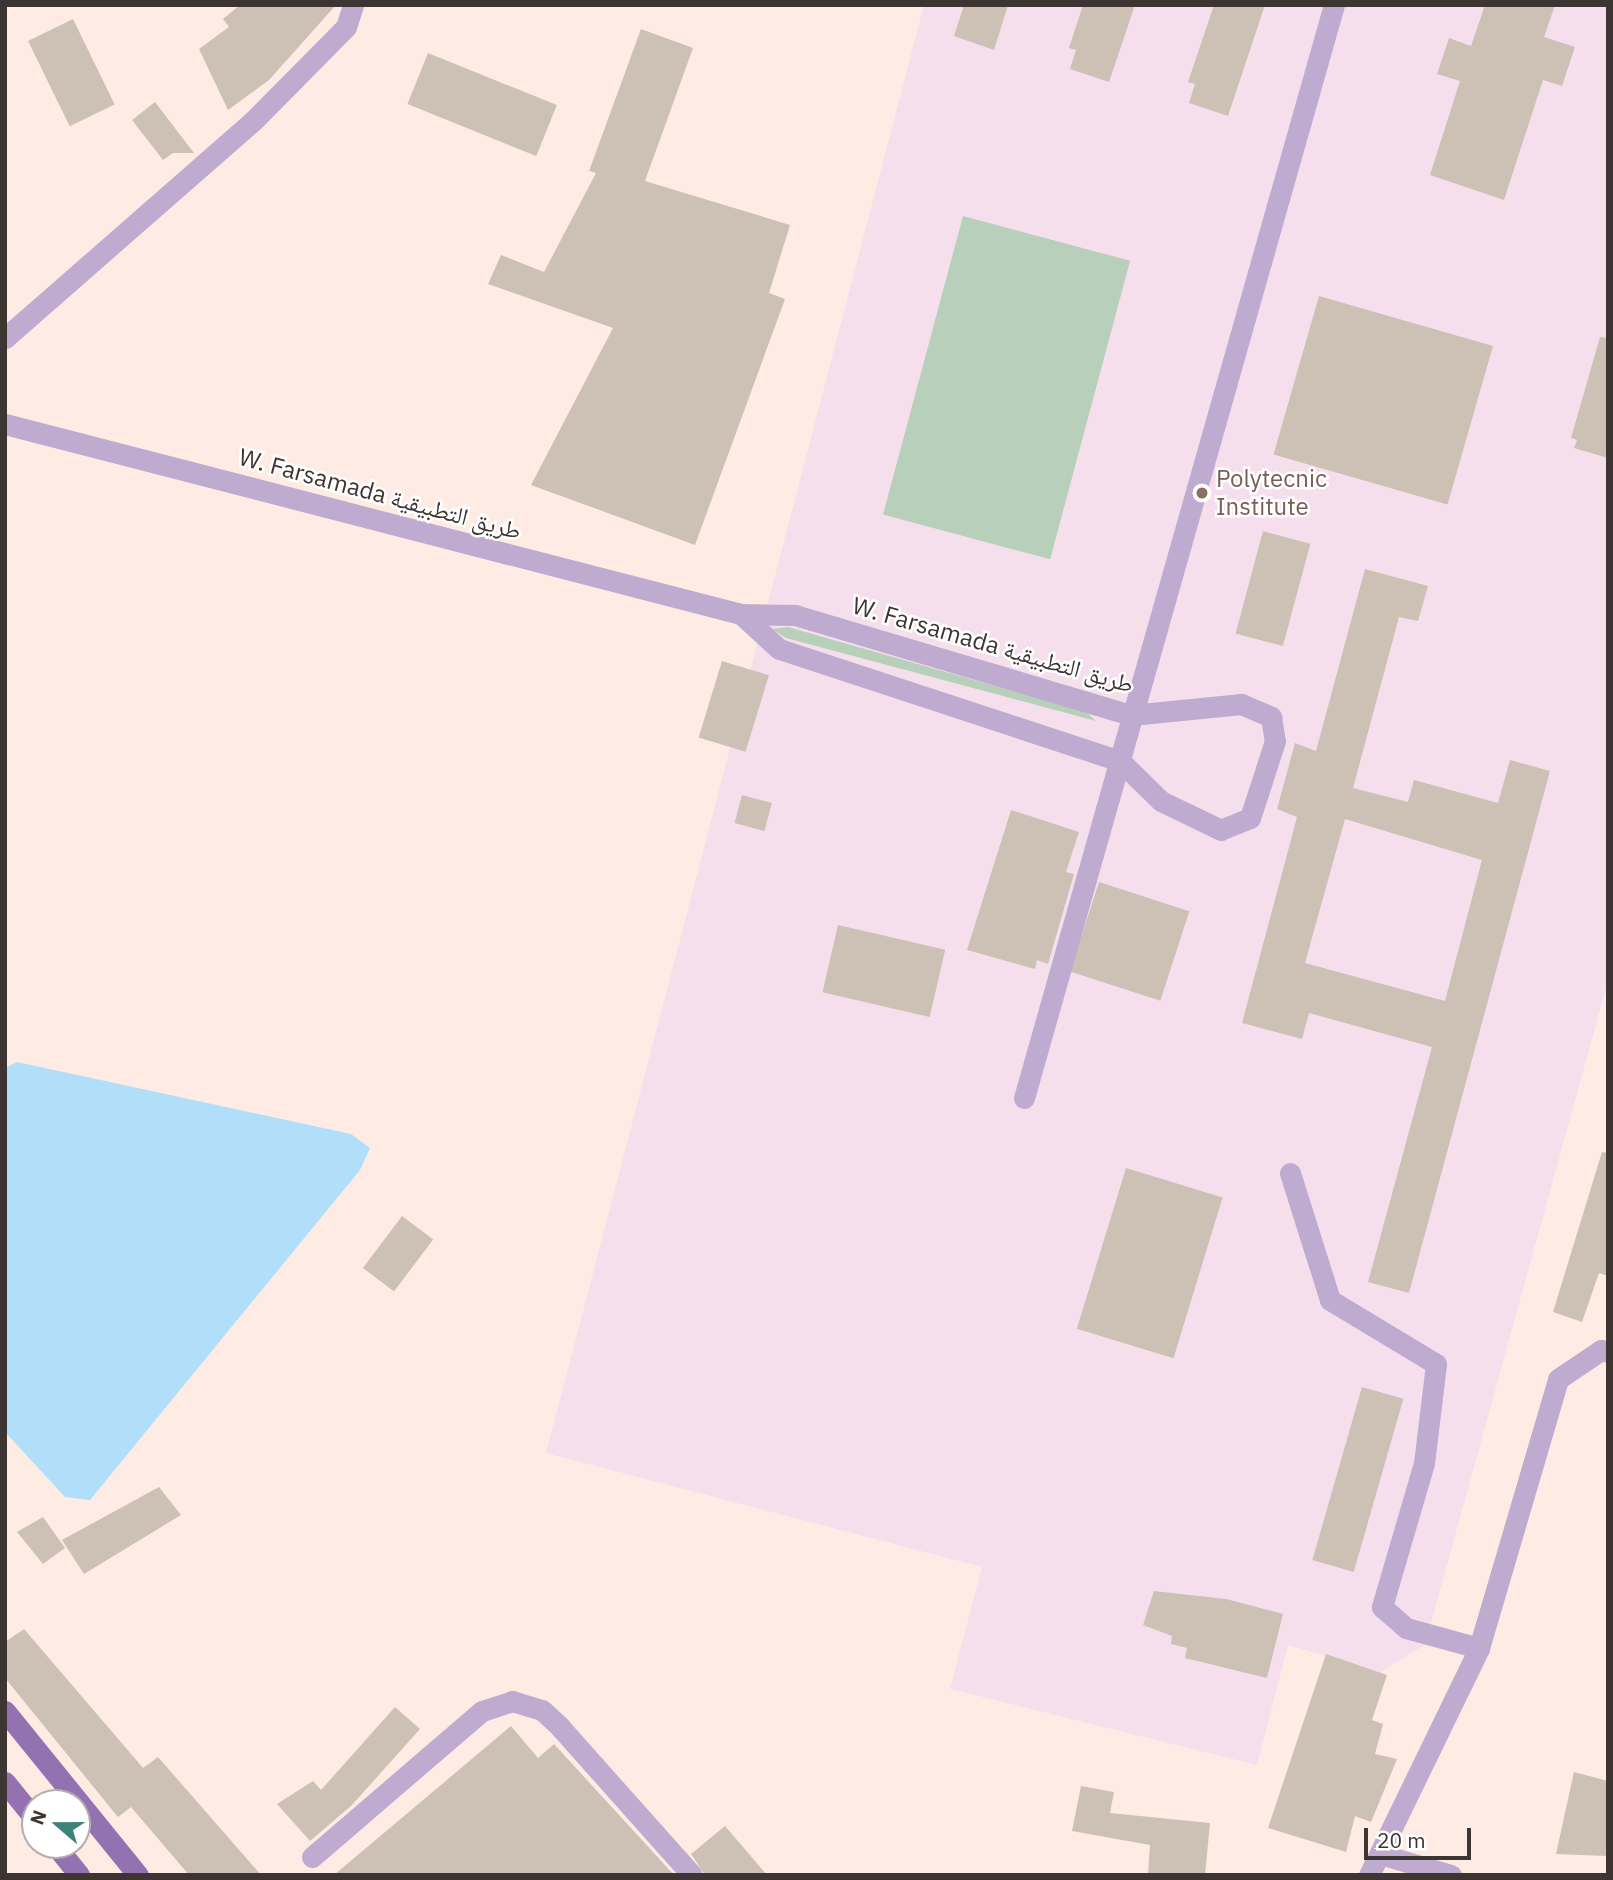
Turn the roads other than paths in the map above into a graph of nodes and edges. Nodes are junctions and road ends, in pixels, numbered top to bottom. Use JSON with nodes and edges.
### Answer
{"nodes":[{"id":1,"x":353,"y":5,"type":"edge"},
{"id":2,"x":1334,"y":5,"type":"edge"},
{"id":3,"x":5,"y":338,"type":"edge"},
{"id":4,"x":10,"y":425,"type":"edge"},
{"id":5,"x":741,"y":614,"type":"junction"},
{"id":6,"x":1131,"y":715,"type":"junction"},
{"id":7,"x":1120,"y":761,"type":"junction"},
{"id":8,"x":1024,"y":1098,"type":"dead end"},
{"id":9,"x":1290,"y":1173,"type":"dead end"},
{"id":10,"x":1608,"y":1352,"type":"edge"},
{"id":11,"x":1479,"y":1647,"type":"junction"},
{"id":12,"x":5,"y":1711,"type":"edge"},
{"id":13,"x":5,"y":1782,"type":"edge"},
{"id":14,"x":21,"y":1802,"type":"edge"},
{"id":15,"x":1380,"y":1854,"type":"junction"},
{"id":16,"x":312,"y":1857,"type":"dead end"},
{"id":17,"x":66,"y":1859,"type":"edge"},
{"id":18,"x":79,"y":1875,"type":"edge"},
{"id":19,"x":138,"y":1875,"type":"edge"},
{"id":20,"x":692,"y":1875,"type":"edge"},
{"id":21,"x":1369,"y":1875,"type":"edge"},
{"id":22,"x":1451,"y":1875,"type":"edge"}],
"edges":[{"from":1,"to":3,"type":"street"},
{"from":2,"to":6,"type":"street"},
{"from":4,"to":5,"type":"street","name":"W. Farsamada طريق التطبيقية"},
{"from":5,"to":6,"type":"street","name":"W. Farsamada طريق التطبيقية"},
{"from":5,"to":7,"type":"street","name":"W. Farsamada طريق التطبيقية"},
{"from":6,"to":7,"type":"street"},
{"from":6,"to":7,"type":"street","name":"W. Farsamada طريق التطبيقية"},
{"from":7,"to":8,"type":"street"},
{"from":9,"to":11,"type":"street"},
{"from":10,"to":11,"type":"street"},
{"from":11,"to":15,"type":"street"},
{"from":12,"to":19,"type":"main road"},
{"from":13,"to":14,"type":"main road"},
{"from":15,"to":21,"type":"street"},
{"from":15,"to":22,"type":"street"},
{"from":16,"to":20,"type":"street"},
{"from":17,"to":18,"type":"main road"}]}
